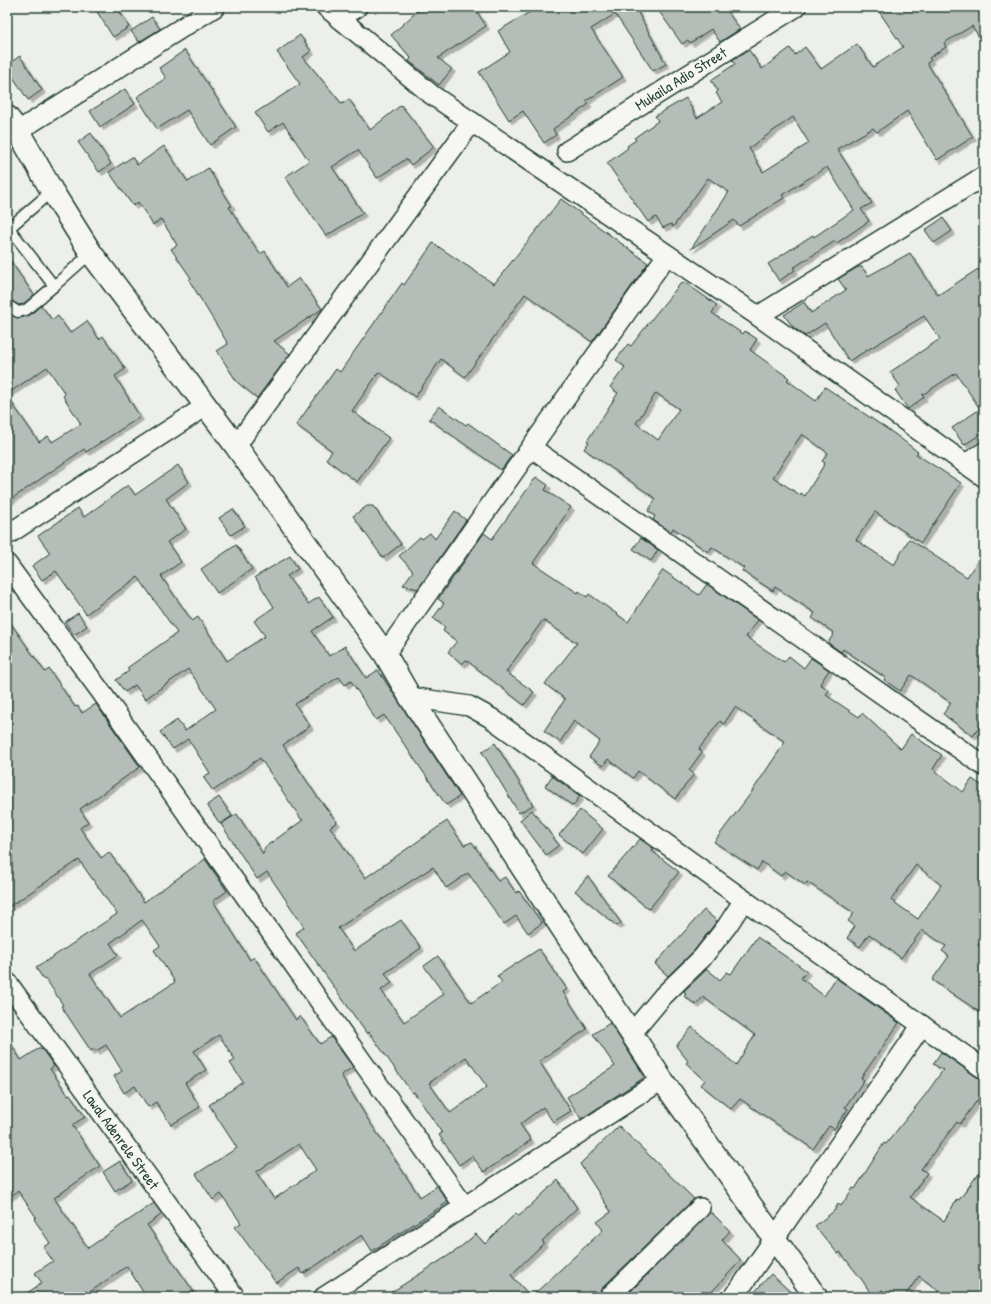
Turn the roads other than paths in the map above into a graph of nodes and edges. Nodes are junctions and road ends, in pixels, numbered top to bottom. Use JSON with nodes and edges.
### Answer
{"nodes":[{"id":1,"x":215,"y":7,"type":"edge"},
{"id":2,"x":357,"y":7,"type":"edge"},
{"id":3,"x":796,"y":7,"type":"edge"},
{"id":4,"x":332,"y":13,"type":"edge"},
{"id":5,"x":472,"y":122,"type":"junction"},
{"id":6,"x":13,"y":124,"type":"edge"},
{"id":7,"x":567,"y":151,"type":"dead end"},
{"id":8,"x":984,"y":176,"type":"edge"},
{"id":9,"x":52,"y":191,"type":"junction"},
{"id":10,"x":8,"y":229,"type":"edge"},
{"id":11,"x":91,"y":253,"type":"junction"},
{"id":12,"x":667,"y":255,"type":"junction"},
{"id":13,"x":54,"y":286,"type":"junction"},
{"id":14,"x":7,"y":305,"type":"edge"},
{"id":15,"x":758,"y":316,"type":"junction"},
{"id":16,"x":206,"y":406,"type":"junction"},
{"id":17,"x":236,"y":446,"type":"junction"},
{"id":18,"x":532,"y":448,"type":"junction"},
{"id":19,"x":984,"y":452,"type":"edge"},
{"id":20,"x":965,"y":464,"type":"junction"},
{"id":21,"x":984,"y":477,"type":"edge"},
{"id":22,"x":7,"y":535,"type":"edge"},
{"id":23,"x":7,"y":564,"type":"edge"},
{"id":24,"x":385,"y":654,"type":"junction"},
{"id":25,"x":410,"y":697,"type":"junction"},
{"id":26,"x":984,"y":766,"type":"edge"},
{"id":27,"x":744,"y":900,"type":"junction"},
{"id":28,"x":7,"y":982,"type":"edge"},
{"id":29,"x":922,"y":1025,"type":"junction"},
{"id":30,"x":632,"y":1033,"type":"junction"},
{"id":31,"x":984,"y":1069,"type":"edge"},
{"id":32,"x":662,"y":1080,"type":"junction"},
{"id":33,"x":465,"y":1207,"type":"junction"},
{"id":34,"x":700,"y":1208,"type":"dead end"},
{"id":35,"x":774,"y":1239,"type":"junction"},
{"id":36,"x":330,"y":1296,"type":"edge"},
{"id":37,"x":235,"y":1297,"type":"edge"},
{"id":38,"x":609,"y":1297,"type":"edge"},
{"id":39,"x":734,"y":1297,"type":"edge"},
{"id":40,"x":816,"y":1297,"type":"edge"}],
"edges":[{"from":1,"to":6,"type":"street"},
{"from":2,"to":4,"type":"street"},
{"from":3,"to":7,"type":"street","name":"Mukaila Adio Street"},
{"from":4,"to":5,"type":"street"},
{"from":5,"to":12,"type":"street"},
{"from":5,"to":17,"type":"street"},
{"from":6,"to":9,"type":"street"},
{"from":8,"to":15,"type":"street"},
{"from":9,"to":10,"type":"lane"},
{"from":9,"to":11,"type":"street"},
{"from":10,"to":13,"type":"lane"},
{"from":11,"to":13,"type":"lane"},
{"from":11,"to":16,"type":"street"},
{"from":12,"to":15,"type":"street"},
{"from":12,"to":18,"type":"street"},
{"from":13,"to":14,"type":"lane"},
{"from":15,"to":20,"type":"street"},
{"from":16,"to":17,"type":"street"},
{"from":16,"to":22,"type":"street"},
{"from":17,"to":24,"type":"street"},
{"from":18,"to":24,"type":"street"},
{"from":18,"to":26,"type":"street"},
{"from":19,"to":20,"type":"street"},
{"from":20,"to":21,"type":"street"},
{"from":23,"to":33,"type":"street"},
{"from":24,"to":25,"type":"street"},
{"from":25,"to":27,"type":"street"},
{"from":25,"to":30,"type":"street"},
{"from":27,"to":29,"type":"street"},
{"from":27,"to":30,"type":"street"},
{"from":28,"to":37,"type":"street","name":"Lawal Adenrele Street"},
{"from":29,"to":31,"type":"street"},
{"from":29,"to":35,"type":"street"},
{"from":30,"to":32,"type":"street"},
{"from":32,"to":33,"type":"street"},
{"from":32,"to":35,"type":"street"},
{"from":33,"to":36,"type":"street"},
{"from":34,"to":38,"type":"street"},
{"from":35,"to":39,"type":"street"},
{"from":35,"to":40,"type":"street"}]}
